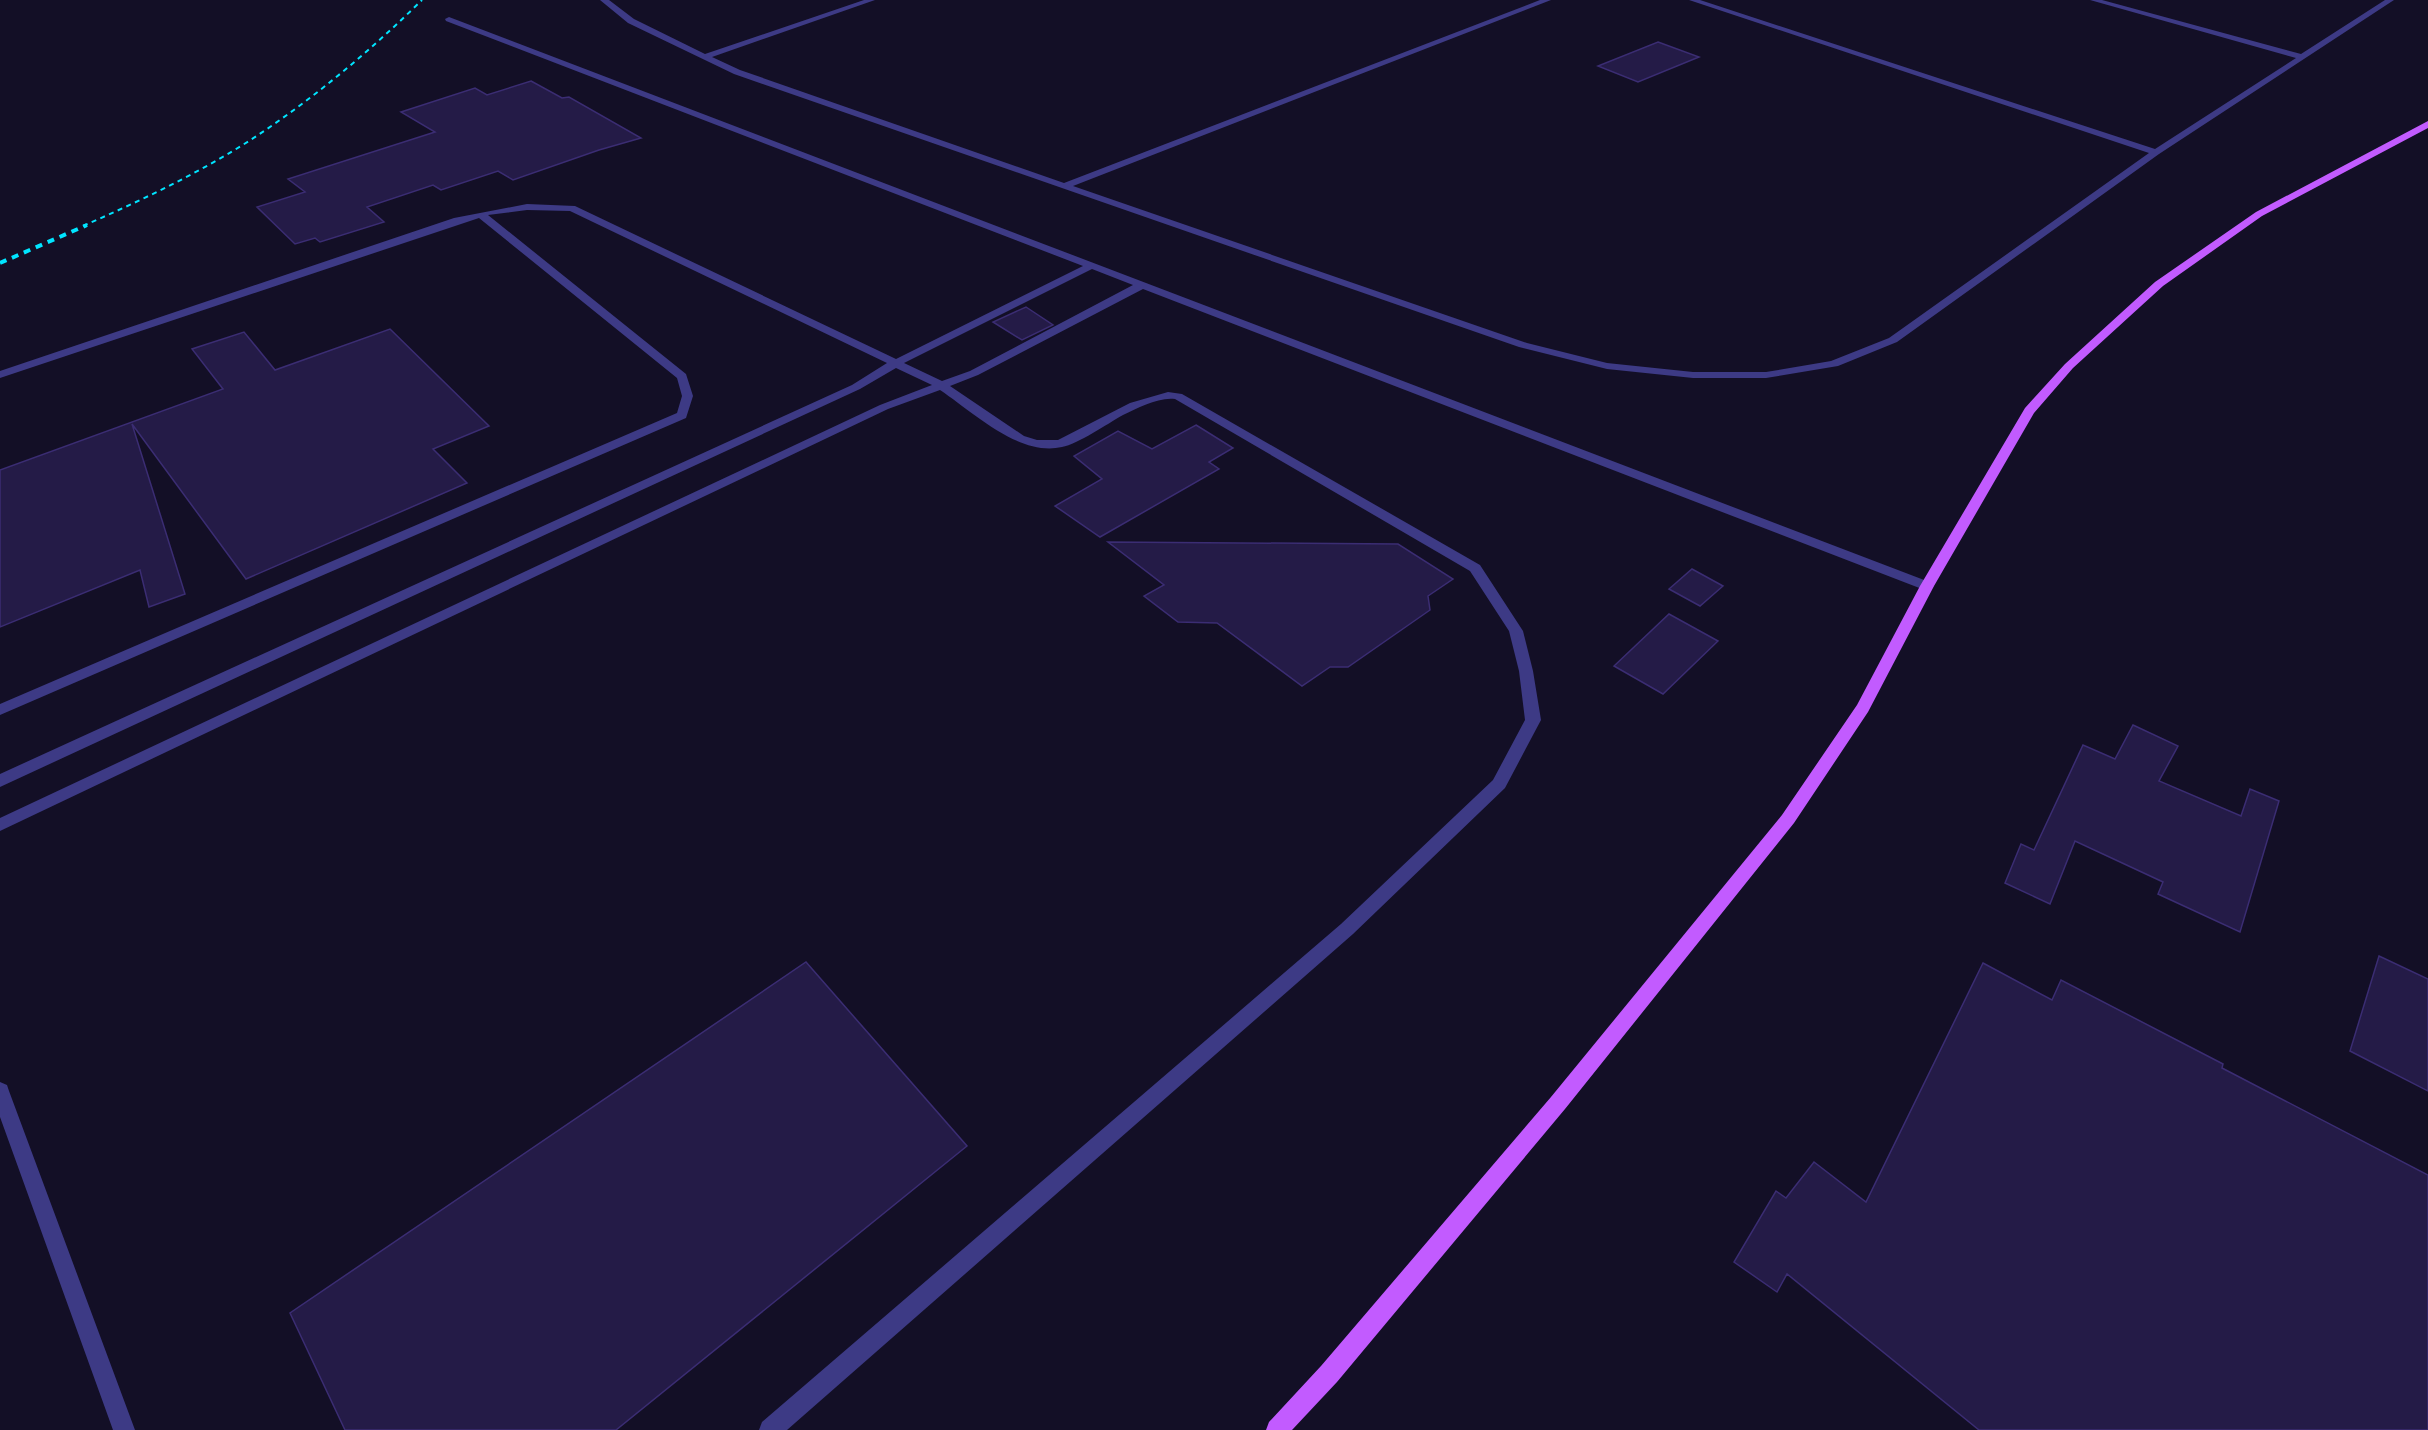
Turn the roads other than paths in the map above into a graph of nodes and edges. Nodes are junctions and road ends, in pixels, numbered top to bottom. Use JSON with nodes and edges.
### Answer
{"nodes":[{"id":1,"x":604,"y":0,"type":"edge"},
{"id":2,"x":872,"y":0,"type":"edge"},
{"id":3,"x":1547,"y":0,"type":"edge"},
{"id":4,"x":1693,"y":0,"type":"edge"},
{"id":5,"x":2094,"y":0,"type":"edge"},
{"id":6,"x":2390,"y":0,"type":"edge"},
{"id":7,"x":449,"y":19,"type":"dead end"},
{"id":8,"x":703,"y":57,"type":"junction"},
{"id":9,"x":2302,"y":57,"type":"junction"},
{"id":10,"x":2428,"y":124,"type":"edge"},
{"id":11,"x":2156,"y":152,"type":"junction"},
{"id":12,"x":1064,"y":186,"type":"junction"},
{"id":13,"x":480,"y":214,"type":"junction"},
{"id":14,"x":1091,"y":266,"type":"junction"},
{"id":15,"x":1142,"y":285,"type":"junction"},
{"id":16,"x":896,"y":363,"type":"junction"},
{"id":17,"x":0,"y":375,"type":"edge"},
{"id":18,"x":941,"y":385,"type":"junction"},
{"id":19,"x":1927,"y":586,"type":"junction"},
{"id":20,"x":0,"y":710,"type":"edge"},
{"id":21,"x":0,"y":781,"type":"edge"},
{"id":22,"x":0,"y":825,"type":"edge"},
{"id":23,"x":0,"y":1091,"type":"edge"},
{"id":24,"x":124,"y":1430,"type":"edge"},
{"id":25,"x":770,"y":1430,"type":"edge"},
{"id":26,"x":1277,"y":1430,"type":"edge"}],
"edges":[{"from":1,"to":8,"type":"street"},
{"from":2,"to":8,"type":"street"},
{"from":3,"to":12,"type":"street"},
{"from":4,"to":11,"type":"street"},
{"from":5,"to":9,"type":"street"},
{"from":6,"to":9,"type":"street"},
{"from":7,"to":14,"type":"street"},
{"from":8,"to":12,"type":"street"},
{"from":9,"to":11,"type":"street"},
{"from":10,"to":19,"type":"main road"},
{"from":11,"to":12,"type":"street"},
{"from":13,"to":16,"type":"street"},
{"from":13,"to":17,"type":"street"},
{"from":13,"to":20,"type":"street"},
{"from":14,"to":15,"type":"street"},
{"from":14,"to":16,"type":"street"},
{"from":15,"to":18,"type":"street"},
{"from":15,"to":19,"type":"street"},
{"from":16,"to":18,"type":"street"},
{"from":16,"to":21,"type":"street"},
{"from":18,"to":22,"type":"street"},
{"from":18,"to":25,"type":"street"},
{"from":19,"to":26,"type":"main road"},
{"from":23,"to":24,"type":"street"}]}
